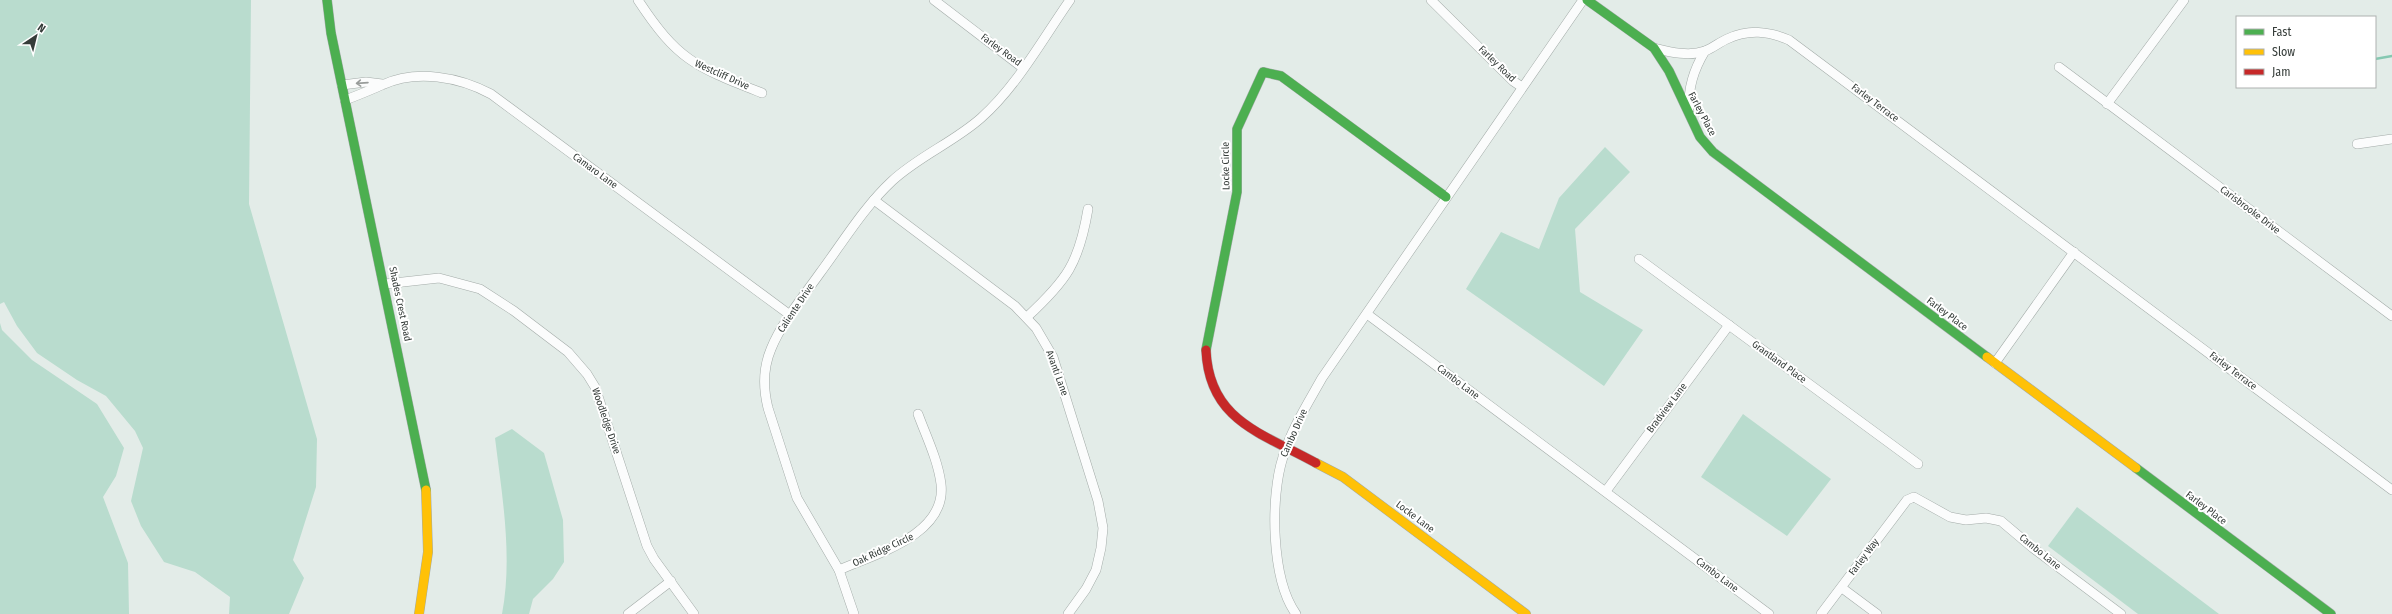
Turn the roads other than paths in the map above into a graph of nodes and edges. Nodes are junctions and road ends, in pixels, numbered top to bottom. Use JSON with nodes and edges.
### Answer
{"nodes":[{"id":1,"x":327,"y":0,"type":"edge"},
{"id":2,"x":638,"y":0,"type":"edge"},
{"id":3,"x":934,"y":0,"type":"edge"},
{"id":4,"x":1070,"y":0,"type":"edge"},
{"id":5,"x":1431,"y":0,"type":"edge"},
{"id":6,"x":1584,"y":0,"type":"edge"},
{"id":7,"x":1587,"y":0,"type":"edge"},
{"id":8,"x":2184,"y":0,"type":"edge"},
{"id":9,"x":1654,"y":48,"type":"junction"},
{"id":10,"x":1705,"y":51,"type":"junction"},
{"id":11,"x":2059,"y":67,"type":"dead end"},
{"id":12,"x":1023,"y":68,"type":"junction"},
{"id":13,"x":382,"y":84,"type":"junction"},
{"id":14,"x":342,"y":85,"type":"junction"},
{"id":15,"x":1522,"y":87,"type":"junction"},
{"id":16,"x":762,"y":92,"type":"dead end"},
{"id":17,"x":345,"y":100,"type":"junction"},
{"id":18,"x":2107,"y":104,"type":"junction"},
{"id":19,"x":1689,"y":115,"type":"junction"},
{"id":20,"x":2392,"y":139,"type":"edge"},
{"id":21,"x":2358,"y":144,"type":"dead end"},
{"id":22,"x":1446,"y":197,"type":"junction"},
{"id":23,"x":874,"y":200,"type":"junction"},
{"id":24,"x":1088,"y":209,"type":"dead end"},
{"id":25,"x":2074,"y":252,"type":"junction"},
{"id":26,"x":1639,"y":259,"type":"dead end"},
{"id":27,"x":384,"y":284,"type":"junction"},
{"id":28,"x":1367,"y":314,"type":"junction"},
{"id":29,"x":790,"y":315,"type":"junction"},
{"id":30,"x":2392,"y":316,"type":"edge"},
{"id":31,"x":1027,"y":317,"type":"junction"},
{"id":32,"x":1729,"y":325,"type":"junction"},
{"id":33,"x":1995,"y":363,"type":"junction"},
{"id":34,"x":918,"y":414,"type":"dead end"},
{"id":35,"x":1287,"y":446,"type":"junction"},
{"id":36,"x":1918,"y":464,"type":"dead end"},
{"id":37,"x":2392,"y":490,"type":"edge"},
{"id":38,"x":1606,"y":491,"type":"junction"},
{"id":39,"x":1907,"y":500,"type":"joint"},
{"id":40,"x":839,"y":570,"type":"junction"},
{"id":41,"x":671,"y":581,"type":"junction"},
{"id":42,"x":1842,"y":588,"type":"junction"},
{"id":43,"x":1291,"y":612,"type":"edge"},
{"id":44,"x":420,"y":614,"type":"edge"},
{"id":45,"x":628,"y":614,"type":"edge"},
{"id":46,"x":694,"y":614,"type":"edge"},
{"id":47,"x":854,"y":614,"type":"edge"},
{"id":48,"x":1068,"y":614,"type":"edge"},
{"id":49,"x":1526,"y":614,"type":"edge"},
{"id":50,"x":1769,"y":614,"type":"edge"},
{"id":51,"x":1821,"y":614,"type":"edge"},
{"id":52,"x":1877,"y":614,"type":"edge"},
{"id":53,"x":2121,"y":614,"type":"edge"},
{"id":54,"x":2331,"y":614,"type":"edge"}],
"edges":[{"from":1,"to":14,"type":"street","name":"Shades Crest Road"},
{"from":2,"to":16,"type":"street","name":"Westcliff Drive"},
{"from":3,"to":12,"type":"street","name":"Farley Road"},
{"from":4,"to":12,"type":"street","name":"Farley Road"},
{"from":5,"to":15,"type":"street","name":"Farley Road"},
{"from":6,"to":15,"type":"street","name":"Farley Road"},
{"from":7,"to":9,"type":"street","name":"Farley Place"},
{"from":8,"to":18,"type":"street"},
{"from":9,"to":10,"type":"street","name":"Farley Terrace"},
{"from":9,"to":19,"type":"street","name":"Farley Place"},
{"from":10,"to":19,"type":"street"},
{"from":10,"to":25,"type":"street","name":"Farley Terrace"},
{"from":11,"to":18,"type":"street","name":"Carisbrooke Drive"},
{"from":12,"to":23,"type":"street","name":"Caliente Drive"},
{"from":13,"to":14,"type":"street","name":"Camaro Lane","one_way":true},
{"from":13,"to":17,"type":"street","name":"Camaro Lane"},
{"from":13,"to":29,"type":"street","name":"Camaro Lane"},
{"from":14,"to":17,"type":"street","name":"Shades Crest Road"},
{"from":15,"to":22,"type":"street"},
{"from":17,"to":27,"type":"street","name":"Shades Crest Road"},
{"from":18,"to":30,"type":"street","name":"Carisbrooke Drive"},
{"from":19,"to":33,"type":"street","name":"Farley Place"},
{"from":20,"to":21,"type":"street"},
{"from":22,"to":28,"type":"street"},
{"from":22,"to":35,"type":"street","name":"Locke Circle"},
{"from":23,"to":29,"type":"street","name":"Caliente Drive"},
{"from":23,"to":31,"type":"street","name":"Avanti Lane"},
{"from":24,"to":31,"type":"street"},
{"from":25,"to":33,"type":"street"},
{"from":25,"to":37,"type":"street","name":"Farley Terrace"},
{"from":26,"to":32,"type":"street","name":"Grantland Place"},
{"from":27,"to":41,"type":"street","name":"Woodledge Drive"},
{"from":27,"to":44,"type":"street","name":"Shades Crest Road"},
{"from":28,"to":35,"type":"street","name":"Cambo Drive"},
{"from":28,"to":38,"type":"street","name":"Cambo Lane"},
{"from":29,"to":40,"type":"street","name":"Caliente Drive"},
{"from":31,"to":48,"type":"street","name":"Avanti Lane"},
{"from":32,"to":36,"type":"street","name":"Grantland Place"},
{"from":32,"to":38,"type":"street","name":"Bradview Lane"},
{"from":33,"to":54,"type":"street","name":"Farley Place"},
{"from":34,"to":40,"type":"street","name":"Oak Ridge Circle"},
{"from":35,"to":43,"type":"street","name":"Cambo Drive"},
{"from":35,"to":49,"type":"street","name":"Locke Lane"},
{"from":38,"to":50,"type":"street","name":"Cambo Lane"},
{"from":39,"to":42,"type":"street","name":"Farley Way"},
{"from":39,"to":53,"type":"street","name":"Cambo Lane"},
{"from":40,"to":47,"type":"street","name":"Caliente Drive"},
{"from":41,"to":45,"type":"street"},
{"from":41,"to":46,"type":"street","name":"Woodledge Drive"},
{"from":42,"to":51,"type":"street","name":"Farley Way"},
{"from":42,"to":52,"type":"street"}]}
